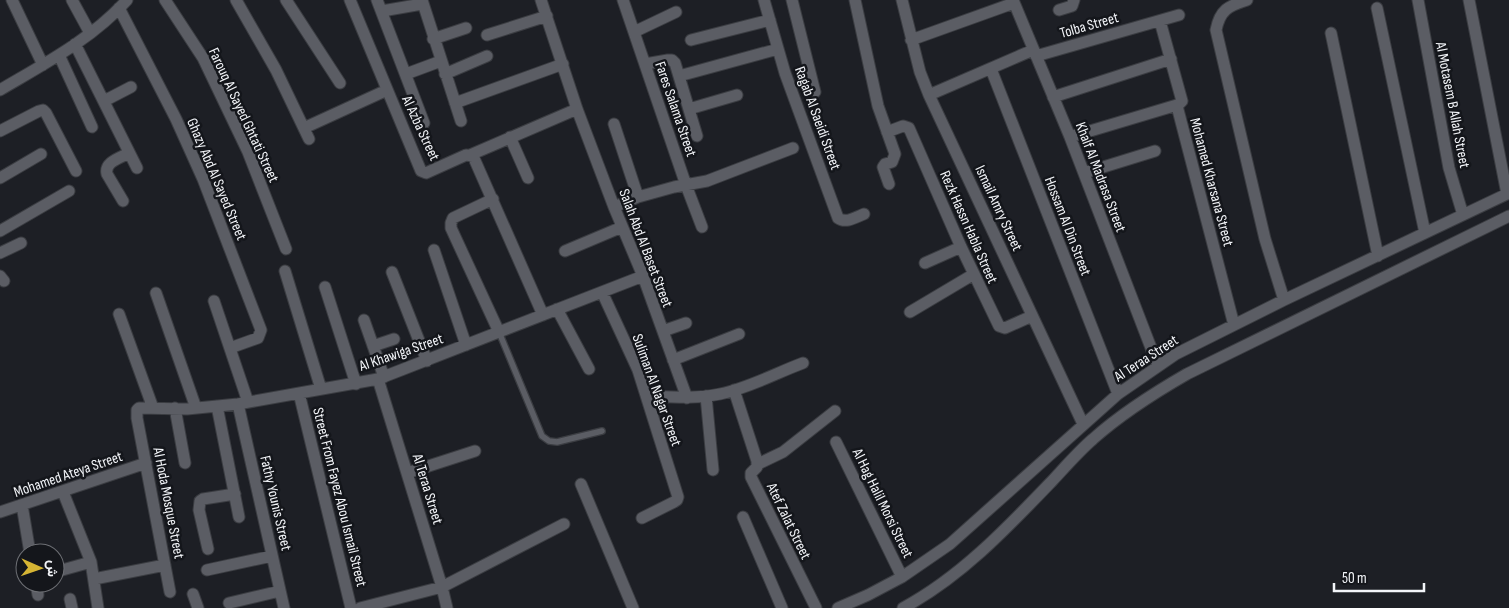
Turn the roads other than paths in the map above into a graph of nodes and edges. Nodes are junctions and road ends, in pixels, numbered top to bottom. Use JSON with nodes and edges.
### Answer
{"nodes":[{"id":1,"x":12,"y":0,"type":"edge"},
{"id":2,"x":72,"y":0,"type":"edge"},
{"id":3,"x":166,"y":0,"type":"edge"},
{"id":4,"x":236,"y":0,"type":"edge"},
{"id":5,"x":286,"y":0,"type":"edge"},
{"id":6,"x":350,"y":0,"type":"edge"},
{"id":7,"x":378,"y":0,"type":"edge"},
{"id":8,"x":541,"y":0,"type":"edge"},
{"id":9,"x":623,"y":0,"type":"edge"},
{"id":10,"x":764,"y":0,"type":"edge"},
{"id":11,"x":792,"y":0,"type":"edge"},
{"id":12,"x":855,"y":0,"type":"edge"},
{"id":13,"x":902,"y":0,"type":"edge"},
{"id":14,"x":1074,"y":0,"type":"edge"},
{"id":15,"x":1418,"y":0,"type":"edge"},
{"id":16,"x":1469,"y":0,"type":"edge"},
{"id":17,"x":423,"y":1,"type":"edge"},
{"id":18,"x":1240,"y":1,"type":"edge"},
{"id":19,"x":1013,"y":2,"type":"edge"},
{"id":20,"x":123,"y":4,"type":"edge"},
{"id":21,"x":1377,"y":8,"type":"dead end"},
{"id":22,"x":1059,"y":10,"type":"dead end"},
{"id":23,"x":382,"y":11,"type":"junction"},
{"id":24,"x":676,"y":12,"type":"dead end"},
{"id":25,"x":1179,"y":15,"type":"dead end"},
{"id":26,"x":547,"y":16,"type":"junction"},
{"id":27,"x":770,"y":20,"type":"junction"},
{"id":28,"x":1160,"y":21,"type":"junction"},
{"id":29,"x":466,"y":28,"type":"dead end"},
{"id":30,"x":634,"y":32,"type":"junction"},
{"id":31,"x":90,"y":33,"type":"junction"},
{"id":32,"x":1331,"y":33,"type":"dead end"},
{"id":33,"x":487,"y":35,"type":"dead end"},
{"id":34,"x":433,"y":39,"type":"junction"},
{"id":35,"x":691,"y":40,"type":"dead end"},
{"id":36,"x":912,"y":40,"type":"junction"},
{"id":37,"x":75,"y":44,"type":"junction"},
{"id":38,"x":778,"y":49,"type":"junction"},
{"id":39,"x":1034,"y":53,"type":"junction"},
{"id":40,"x":59,"y":54,"type":"junction"},
{"id":41,"x":487,"y":56,"type":"dead end"},
{"id":42,"x":1171,"y":59,"type":"junction"},
{"id":43,"x":441,"y":61,"type":"junction"},
{"id":44,"x":563,"y":64,"type":"junction"},
{"id":45,"x":645,"y":64,"type":"junction"},
{"id":46,"x":42,"y":65,"type":"junction"},
{"id":47,"x":991,"y":69,"type":"junction"},
{"id":48,"x":406,"y":74,"type":"junction"},
{"id":49,"x":445,"y":74,"type":"junction"},
{"id":50,"x":679,"y":76,"type":"junction"},
{"id":51,"x":340,"y":83,"type":"dead end"},
{"id":52,"x":131,"y":87,"type":"dead end"},
{"id":53,"x":0,"y":90,"type":"edge"},
{"id":54,"x":387,"y":90,"type":"junction"},
{"id":55,"x":815,"y":92,"type":"dead end"},
{"id":56,"x":737,"y":95,"type":"dead end"},
{"id":57,"x":929,"y":95,"type":"junction"},
{"id":58,"x":1053,"y":98,"type":"junction"},
{"id":59,"x":104,"y":101,"type":"junction"},
{"id":60,"x":455,"y":103,"type":"junction"},
{"id":61,"x":1177,"y":105,"type":"junction"},
{"id":62,"x":689,"y":108,"type":"junction"},
{"id":63,"x":577,"y":109,"type":"junction"},
{"id":64,"x":461,"y":121,"type":"dead end"},
{"id":65,"x":424,"y":123,"type":"dead end"},
{"id":66,"x":614,"y":124,"type":"dead end"},
{"id":67,"x":92,"y":127,"type":"dead end"},
{"id":68,"x":304,"y":128,"type":"junction"},
{"id":69,"x":0,"y":131,"type":"edge"},
{"id":70,"x":887,"y":132,"type":"junction"},
{"id":71,"x":697,"y":136,"type":"dead end"},
{"id":72,"x":510,"y":137,"type":"junction"},
{"id":73,"x":1070,"y":137,"type":"junction"},
{"id":74,"x":309,"y":139,"type":"dead end"},
{"id":75,"x":792,"y":148,"type":"dead end"},
{"id":76,"x":1155,"y":151,"type":"dead end"},
{"id":77,"x":129,"y":153,"type":"junction"},
{"id":78,"x":41,"y":154,"type":"dead end"},
{"id":79,"x":470,"y":155,"type":"junction"},
{"id":80,"x":137,"y":168,"type":"dead end"},
{"id":81,"x":76,"y":171,"type":"dead end"},
{"id":82,"x":1084,"y":173,"type":"junction"},
{"id":83,"x":0,"y":178,"type":"edge"},
{"id":84,"x":528,"y":178,"type":"dead end"},
{"id":85,"x":889,"y":184,"type":"dead end"},
{"id":86,"x":686,"y":185,"type":"junction"},
{"id":87,"x":70,"y":191,"type":"dead end"},
{"id":88,"x":1508,"y":194,"type":"edge"},
{"id":89,"x":638,"y":197,"type":"junction"},
{"id":90,"x":493,"y":199,"type":"junction"},
{"id":91,"x":123,"y":201,"type":"dead end"},
{"id":92,"x":614,"y":207,"type":"junction"},
{"id":93,"x":864,"y":214,"type":"dead end"},
{"id":94,"x":1464,"y":215,"type":"junction"},
{"id":95,"x":1509,"y":216,"type":"edge"},
{"id":96,"x":622,"y":227,"type":"junction"},
{"id":97,"x":702,"y":227,"type":"dead end"},
{"id":98,"x":0,"y":231,"type":"edge"},
{"id":99,"x":1425,"y":233,"type":"junction"},
{"id":100,"x":21,"y":243,"type":"dead end"},
{"id":101,"x":961,"y":248,"type":"junction"},
{"id":102,"x":286,"y":249,"type":"dead end"},
{"id":103,"x":434,"y":250,"type":"dead end"},
{"id":104,"x":564,"y":251,"type":"dead end"},
{"id":105,"x":0,"y":253,"type":"edge"},
{"id":106,"x":1378,"y":256,"type":"junction"},
{"id":107,"x":925,"y":263,"type":"dead end"},
{"id":108,"x":285,"y":271,"type":"dead end"},
{"id":109,"x":392,"y":272,"type":"dead end"},
{"id":110,"x":974,"y":274,"type":"junction"},
{"id":111,"x":643,"y":276,"type":"junction"},
{"id":112,"x":325,"y":287,"type":"dead end"},
{"id":113,"x":602,"y":292,"type":"junction"},
{"id":114,"x":156,"y":294,"type":"dead end"},
{"id":115,"x":1284,"y":300,"type":"junction"},
{"id":116,"x":214,"y":301,"type":"dead end"},
{"id":117,"x":557,"y":309,"type":"junction"},
{"id":118,"x":910,"y":312,"type":"dead end"},
{"id":119,"x":119,"y":314,"type":"dead end"},
{"id":120,"x":543,"y":314,"type":"junction"},
{"id":121,"x":1032,"y":316,"type":"junction"},
{"id":122,"x":364,"y":320,"type":"dead end"},
{"id":123,"x":686,"y":323,"type":"dead end"},
{"id":124,"x":1234,"y":325,"type":"junction"},
{"id":125,"x":663,"y":331,"type":"junction"},
{"id":126,"x":499,"y":332,"type":"junction"},
{"id":127,"x":739,"y":334,"type":"dead end"},
{"id":128,"x":394,"y":339,"type":"dead end"},
{"id":129,"x":466,"y":345,"type":"junction"},
{"id":130,"x":374,"y":346,"type":"junction"},
{"id":131,"x":230,"y":348,"type":"junction"},
{"id":132,"x":673,"y":360,"type":"junction"},
{"id":133,"x":428,"y":361,"type":"junction"},
{"id":134,"x":803,"y":363,"type":"dead end"},
{"id":135,"x":1158,"y":366,"type":"junction"},
{"id":136,"x":589,"y":369,"type":"dead end"},
{"id":137,"x":381,"y":378,"type":"junction"},
{"id":138,"x":356,"y":384,"type":"junction"},
{"id":139,"x":321,"y":389,"type":"junction"},
{"id":140,"x":734,"y":390,"type":"junction"},
{"id":141,"x":299,"y":393,"type":"junction"},
{"id":142,"x":1118,"y":394,"type":"junction"},
{"id":143,"x":647,"y":396,"type":"junction"},
{"id":144,"x":706,"y":396,"type":"junction"},
{"id":145,"x":687,"y":398,"type":"junction"},
{"id":146,"x":243,"y":403,"type":"junction"},
{"id":147,"x":217,"y":406,"type":"junction"},
{"id":148,"x":153,"y":408,"type":"junction"},
{"id":149,"x":175,"y":408,"type":"junction"},
{"id":150,"x":196,"y":408,"type":"junction"},
{"id":151,"x":835,"y":411,"type":"dead end"},
{"id":152,"x":1083,"y":424,"type":"junction"},
{"id":153,"x":602,"y":431,"type":"dead end"},
{"id":154,"x":836,"y":442,"type":"dead end"},
{"id":155,"x":475,"y":451,"type":"dead end"},
{"id":156,"x":146,"y":463,"type":"junction"},
{"id":157,"x":185,"y":463,"type":"dead end"},
{"id":158,"x":758,"y":464,"type":"junction"},
{"id":159,"x":713,"y":470,"type":"dead end"},
{"id":160,"x":407,"y":473,"type":"junction"},
{"id":161,"x":581,"y":484,"type":"dead end"},
{"id":162,"x":63,"y":492,"type":"junction"},
{"id":163,"x":234,"y":494,"type":"junction"},
{"id":164,"x":22,"y":505,"type":"junction"},
{"id":165,"x":0,"y":512,"type":"edge"},
{"id":166,"x":239,"y":517,"type":"dead end"},
{"id":167,"x":744,"y":517,"type":"dead end"},
{"id":168,"x":642,"y":518,"type":"dead end"},
{"id":169,"x":564,"y":524,"type":"dead end"},
{"id":170,"x":28,"y":543,"type":"edge"},
{"id":171,"x":208,"y":549,"type":"dead end"},
{"id":172,"x":272,"y":556,"type":"junction"},
{"id":173,"x":91,"y":562,"type":"junction"},
{"id":174,"x":165,"y":565,"type":"junction"},
{"id":175,"x":65,"y":569,"type":"edge"},
{"id":176,"x":207,"y":570,"type":"dead end"},
{"id":177,"x":902,"y":577,"type":"junction"},
{"id":178,"x":94,"y":579,"type":"junction"},
{"id":179,"x":442,"y":587,"type":"junction"},
{"id":180,"x":280,"y":590,"type":"junction"},
{"id":181,"x":170,"y":592,"type":"dead end"},
{"id":182,"x":194,"y":594,"type":"dead end"},
{"id":183,"x":229,"y":603,"type":"dead end"},
{"id":184,"x":396,"y":603,"type":"edge"},
{"id":185,"x":98,"y":608,"type":"edge"},
{"id":186,"x":198,"y":608,"type":"edge"},
{"id":187,"x":284,"y":608,"type":"edge"},
{"id":188,"x":351,"y":608,"type":"edge"},
{"id":189,"x":360,"y":608,"type":"edge"},
{"id":190,"x":447,"y":608,"type":"edge"},
{"id":191,"x":633,"y":608,"type":"edge"},
{"id":192,"x":782,"y":608,"type":"edge"},
{"id":193,"x":816,"y":608,"type":"edge"},
{"id":194,"x":838,"y":608,"type":"edge"},
{"id":195,"x":903,"y":608,"type":"edge"}],
"edges":[{"from":1,"to":46,"type":"street"},
{"from":2,"to":31,"type":"street"},
{"from":3,"to":102,"type":"street","name":"Farouq Al Sayed Ghtati Street"},
{"from":4,"to":68,"type":"street"},
{"from":5,"to":51,"type":"street"},
{"from":6,"to":54,"type":"street","name":"Al Azba Street"},
{"from":7,"to":23,"type":"street"},
{"from":8,"to":26,"type":"street","name":"Salah Abd Al Baset Street"},
{"from":9,"to":30,"type":"street","name":"Fares Salama Street"},
{"from":10,"to":27,"type":"street","name":"Ragab Al Saeidi Street"},
{"from":11,"to":55,"type":"street"},
{"from":12,"to":70,"type":"street"},
{"from":13,"to":36,"type":"street","name":"Ismail Amry Street"},
{"from":14,"to":22,"type":"street"},
{"from":15,"to":94,"type":"street","name":"Al Motasem B Allah Street"},
{"from":16,"to":88,"type":"street"},
{"from":17,"to":23,"type":"street"},
{"from":17,"to":34,"type":"street"},
{"from":18,"to":115,"type":"street"},
{"from":19,"to":36,"type":"street"},
{"from":19,"to":39,"type":"street","name":"Khalf Al Madrasa Street"},
{"from":20,"to":31,"type":"street"},
{"from":20,"to":131,"type":"street","name":"Ghazy Abd Al Sayed Street"},
{"from":21,"to":99,"type":"street"},
{"from":23,"to":48,"type":"street"},
{"from":24,"to":30,"type":"street"},
{"from":25,"to":28,"type":"street","name":"Tolba Street"},
{"from":26,"to":33,"type":"street"},
{"from":26,"to":44,"type":"street","name":"Salah Abd Al Baset Street"},
{"from":27,"to":35,"type":"street"},
{"from":27,"to":38,"type":"street","name":"Ragab Al Saeidi Street"},
{"from":28,"to":39,"type":"street","name":"Tolba Street"},
{"from":28,"to":42,"type":"street","name":"Mohamed Kharsana Street"},
{"from":29,"to":34,"type":"street"},
{"from":30,"to":45,"type":"street","name":"Fares Salama Street"},
{"from":31,"to":37,"type":"street"},
{"from":32,"to":106,"type":"street"},
{"from":34,"to":43,"type":"street"},
{"from":36,"to":57,"type":"street","name":"Ismail Amry Street"},
{"from":37,"to":40,"type":"street"},
{"from":37,"to":59,"type":"street"},
{"from":38,"to":50,"type":"street"},
{"from":38,"to":93,"type":"street","name":"Ragab Al Saeidi Street"},
{"from":39,"to":47,"type":"street","name":"Tolba Street"},
{"from":39,"to":58,"type":"street","name":"Khalf Al Madrasa Street"},
{"from":40,"to":46,"type":"street"},
{"from":40,"to":67,"type":"street"},
{"from":41,"to":49,"type":"street"},
{"from":42,"to":58,"type":"street"},
{"from":42,"to":61,"type":"street","name":"Mohamed Kharsana Street"},
{"from":43,"to":48,"type":"street"},
{"from":43,"to":49,"type":"street"},
{"from":44,"to":60,"type":"street"},
{"from":44,"to":63,"type":"street","name":"Salah Abd Al Baset Street"},
{"from":45,"to":50,"type":"street"},
{"from":45,"to":86,"type":"street","name":"Fares Salama Street"},
{"from":46,"to":53,"type":"street"},
{"from":47,"to":57,"type":"street","name":"Tolba Street"},
{"from":47,"to":142,"type":"street","name":"Hossam Al Din Street"},
{"from":48,"to":65,"type":"street"},
{"from":49,"to":60,"type":"street"},
{"from":50,"to":62,"type":"street"},
{"from":52,"to":59,"type":"street"},
{"from":54,"to":68,"type":"street"},
{"from":54,"to":79,"type":"street","name":"Al Azba Street"},
{"from":56,"to":62,"type":"street"},
{"from":57,"to":121,"type":"street","name":"Ismail Amry Street"},
{"from":58,"to":73,"type":"street","name":"Khalf Al Madrasa Street"},
{"from":59,"to":77,"type":"street"},
{"from":60,"to":64,"type":"street"},
{"from":61,"to":73,"type":"street"},
{"from":61,"to":124,"type":"street","name":"Mohamed Kharsana Street"},
{"from":62,"to":71,"type":"street"},
{"from":63,"to":72,"type":"street"},
{"from":63,"to":92,"type":"street","name":"Salah Abd Al Baset Street"},
{"from":66,"to":89,"type":"street"},
{"from":68,"to":74,"type":"street"},
{"from":69,"to":81,"type":"street"},
{"from":70,"to":85,"type":"street"},
{"from":70,"to":101,"type":"street","name":"Rezk Hassn Habla Street"},
{"from":72,"to":79,"type":"street"},
{"from":72,"to":84,"type":"street"},
{"from":73,"to":82,"type":"street","name":"Khalf Al Madrasa Street"},
{"from":75,"to":86,"type":"street"},
{"from":76,"to":82,"type":"street"},
{"from":77,"to":80,"type":"street"},
{"from":77,"to":91,"type":"street"},
{"from":78,"to":83,"type":"street"},
{"from":79,"to":90,"type":"street"},
{"from":82,"to":135,"type":"street","name":"Khalf Al Madrasa Street"},
{"from":86,"to":89,"type":"street"},
{"from":86,"to":97,"type":"street","name":"Fares Salama Street"},
{"from":87,"to":98,"type":"street"},
{"from":88,"to":94,"type":"street","name":"Al Teraa Street"},
{"from":89,"to":92,"type":"street"},
{"from":90,"to":120,"type":"street"},
{"from":90,"to":126,"type":"street"},
{"from":92,"to":96,"type":"street","name":"Salah Abd Al Baset Street"},
{"from":94,"to":99,"type":"street","name":"Al Teraa Street"},
{"from":95,"to":195,"type":"street"},
{"from":96,"to":104,"type":"street"},
{"from":96,"to":111,"type":"street","name":"Salah Abd Al Baset Street"},
{"from":99,"to":106,"type":"street","name":"Al Teraa Street"},
{"from":100,"to":105,"type":"street"},
{"from":101,"to":107,"type":"street"},
{"from":101,"to":110,"type":"street","name":"Rezk Hassn Habla Street"},
{"from":103,"to":129,"type":"street"},
{"from":106,"to":115,"type":"street","name":"Al Teraa Street"},
{"from":108,"to":139,"type":"street"},
{"from":109,"to":133,"type":"street"},
{"from":110,"to":118,"type":"street"},
{"from":110,"to":121,"type":"street","name":"Rezk Hassn Habla Street"},
{"from":111,"to":113,"type":"street","name":"Al Khawiga Street"},
{"from":111,"to":125,"type":"street","name":"Salah Abd Al Baset Street"},
{"from":112,"to":138,"type":"street"},
{"from":113,"to":117,"type":"street","name":"Al Khawiga Street"},
{"from":113,"to":143,"type":"street","name":"Suliman Al Nagar Street"},
{"from":114,"to":150,"type":"street"},
{"from":115,"to":124,"type":"street","name":"Al Teraa Street"},
{"from":116,"to":131,"type":"street","name":"Fathy Younis Street"},
{"from":117,"to":120,"type":"street","name":"Al Khawiga Street"},
{"from":117,"to":136,"type":"street"},
{"from":119,"to":148,"type":"street"},
{"from":120,"to":126,"type":"street","name":"Al Khawiga Street"},
{"from":121,"to":152,"type":"street","name":"Ismail Amry Street"},
{"from":122,"to":130,"type":"street","name":"Al Teraa Street"},
{"from":123,"to":125,"type":"street"},
{"from":124,"to":135,"type":"street","name":"Al Teraa Street"},
{"from":125,"to":132,"type":"street","name":"Salah Abd Al Baset Street"},
{"from":126,"to":129,"type":"street","name":"Al Khawiga Street"},
{"from":126,"to":153,"type":"lane"},
{"from":127,"to":132,"type":"street"},
{"from":128,"to":130,"type":"street"},
{"from":129,"to":133,"type":"street","name":"Al Khawiga Street"},
{"from":130,"to":137,"type":"street","name":"Al Teraa Street"},
{"from":131,"to":146,"type":"street","name":"Fathy Younis Street"},
{"from":132,"to":145,"type":"street","name":"Salah Abd Al Baset Street"},
{"from":133,"to":137,"type":"street","name":"Al Khawiga Street"},
{"from":134,"to":140,"type":"street"},
{"from":135,"to":142,"type":"street","name":"Al Teraa Street"},
{"from":137,"to":138,"type":"street","name":"Al Khawiga Street"},
{"from":137,"to":160,"type":"street","name":"Al Teraa Street"},
{"from":138,"to":139,"type":"street","name":"Al Khawiga Street"},
{"from":139,"to":141,"type":"street","name":"Al Khawiga Street"},
{"from":140,"to":144,"type":"street"},
{"from":140,"to":158,"type":"street","name":"Atef Zalat Street"},
{"from":141,"to":146,"type":"street","name":"Al Khawiga Street"},
{"from":141,"to":188,"type":"street","name":"Street From Fayez Abou Ismail Street"},
{"from":142,"to":152,"type":"street","name":"Al Teraa Street"},
{"from":143,"to":145,"type":"street"},
{"from":143,"to":168,"type":"street","name":"Suliman Al Nagar Street"},
{"from":144,"to":145,"type":"street"},
{"from":144,"to":159,"type":"street"},
{"from":146,"to":147,"type":"street","name":"Al Khawiga Street"},
{"from":146,"to":172,"type":"street","name":"Fathy Younis Street"},
{"from":147,"to":150,"type":"street","name":"Al Khawiga Street"},
{"from":147,"to":163,"type":"street"},
{"from":148,"to":149,"type":"street","name":"Al Khawiga Street"},
{"from":148,"to":156,"type":"street","name":"Al Hoda Mosque Street"},
{"from":149,"to":150,"type":"street","name":"Al Khawiga Street"},
{"from":149,"to":157,"type":"street"},
{"from":151,"to":158,"type":"street"},
{"from":152,"to":177,"type":"street","name":"Al Teraa Street"},
{"from":154,"to":177,"type":"street","name":"Al Hag Halil Morsi Street"},
{"from":155,"to":160,"type":"street"},
{"from":156,"to":162,"type":"street","name":"Mohamed Ateya Street"},
{"from":156,"to":174,"type":"street","name":"Al Hoda Mosque Street"},
{"from":158,"to":193,"type":"street","name":"Atef Zalat Street"},
{"from":160,"to":179,"type":"street","name":"Al Teraa Street"},
{"from":161,"to":191,"type":"street"},
{"from":162,"to":164,"type":"street","name":"Mohamed Ateya Street"},
{"from":162,"to":173,"type":"street"},
{"from":163,"to":166,"type":"street"},
{"from":163,"to":171,"type":"street"},
{"from":164,"to":165,"type":"street","name":"Mohamed Ateya Street"},
{"from":164,"to":170,"type":"street"},
{"from":167,"to":192,"type":"street"},
{"from":169,"to":179,"type":"street"},
{"from":172,"to":176,"type":"street"},
{"from":172,"to":180,"type":"street","name":"Fathy Younis Street"},
{"from":173,"to":175,"type":"street"},
{"from":173,"to":178,"type":"street"},
{"from":174,"to":178,"type":"street"},
{"from":174,"to":181,"type":"street","name":"Al Hoda Mosque Street"},
{"from":177,"to":194,"type":"street","name":"Al Teraa Street"},
{"from":178,"to":185,"type":"street"},
{"from":179,"to":184,"type":"street"},
{"from":179,"to":190,"type":"street","name":"Al Teraa Street"},
{"from":180,"to":183,"type":"street"},
{"from":180,"to":187,"type":"street","name":"Fathy Younis Street"},
{"from":182,"to":186,"type":"street"},
{"from":184,"to":189,"type":"street"}]}
